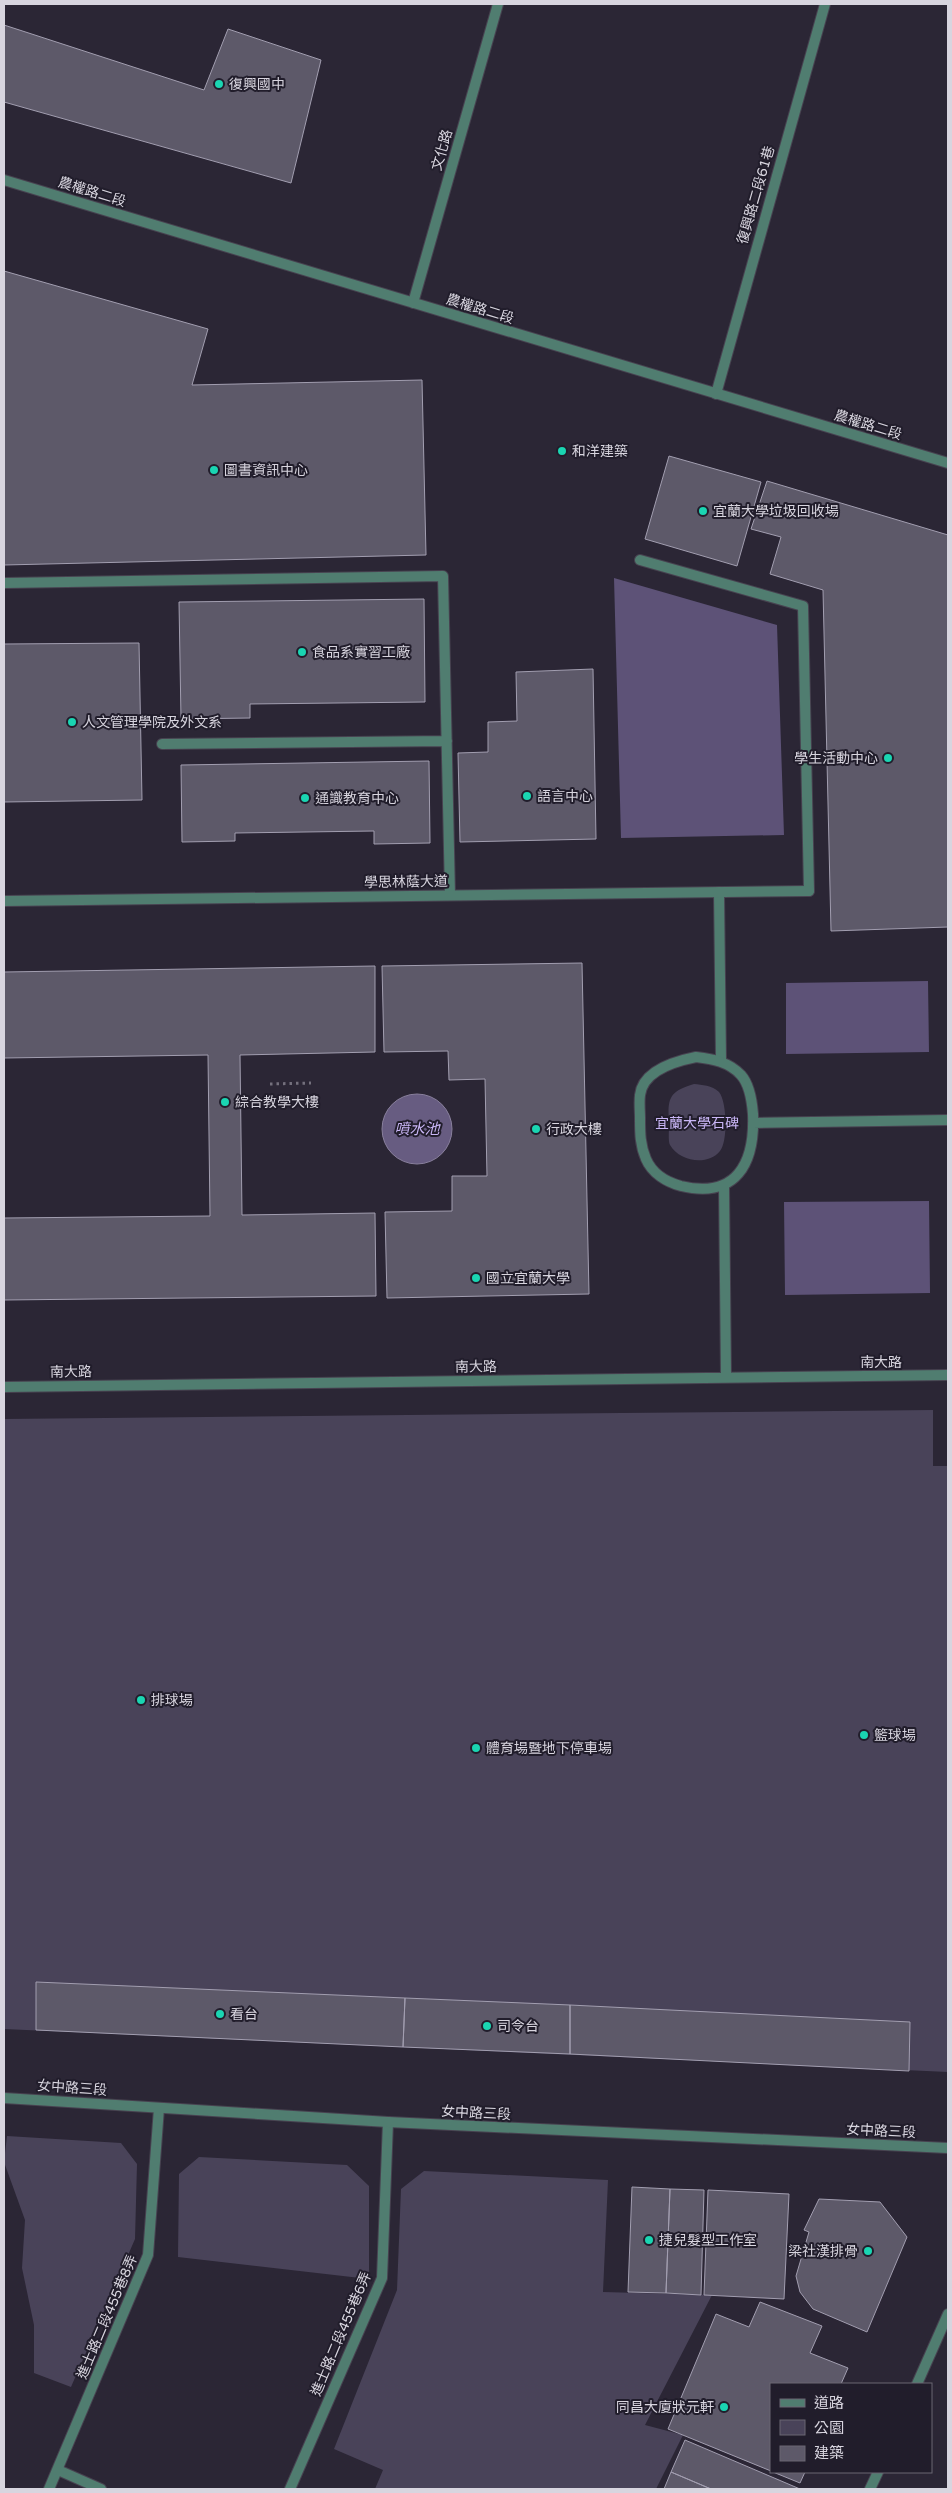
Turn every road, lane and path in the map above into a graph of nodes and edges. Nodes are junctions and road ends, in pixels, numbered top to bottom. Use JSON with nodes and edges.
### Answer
{"nodes":[{"id":1,"x":498,"y":4,"type":"edge"},
{"id":2,"x":825,"y":4,"type":"edge"},
{"id":3,"x":4,"y":180,"type":"edge"},
{"id":4,"x":413,"y":303,"type":"junction"},
{"id":5,"x":716,"y":394,"type":"junction"},
{"id":6,"x":948,"y":463,"type":"edge"},
{"id":7,"x":640,"y":560,"type":"dead end"},
{"id":8,"x":4,"y":583,"type":"edge"},
{"id":9,"x":447,"y":741,"type":"junction"},
{"id":10,"x":162,"y":744,"type":"dead end"},
{"id":11,"x":719,"y":892,"type":"junction"},
{"id":12,"x":450,"y":895,"type":"junction"},
{"id":13,"x":4,"y":901,"type":"edge"},
{"id":14,"x":721,"y":1061,"type":"junction"},
{"id":15,"x":311,"y":1083,"type":"dead end"},
{"id":16,"x":270,"y":1084,"type":"dead end"},
{"id":17,"x":948,"y":1120,"type":"edge"},
{"id":18,"x":753,"y":1123,"type":"junction"},
{"id":19,"x":724,"y":1186,"type":"junction"},
{"id":20,"x":948,"y":1375,"type":"edge"},
{"id":21,"x":726,"y":1377,"type":"junction"},
{"id":22,"x":4,"y":1387,"type":"edge"},
{"id":23,"x":4,"y":2098,"type":"edge"},
{"id":24,"x":159,"y":2108,"type":"junction"},
{"id":25,"x":388,"y":2122,"type":"junction"},
{"id":26,"x":948,"y":2148,"type":"edge"},
{"id":27,"x":948,"y":2314,"type":"edge"},
{"id":28,"x":917,"y":2383,"type":"edge"},
{"id":29,"x":58,"y":2470,"type":"junction"},
{"id":30,"x":878,"y":2473,"type":"edge"},
{"id":31,"x":49,"y":2489,"type":"edge"},
{"id":32,"x":101,"y":2489,"type":"edge"},
{"id":33,"x":290,"y":2489,"type":"edge"},
{"id":34,"x":870,"y":2489,"type":"edge"}],
"edges":[{"from":1,"to":4,"type":"street","name":"文化路"},
{"from":2,"to":5,"type":"street","name":"復興路二段61巷"},
{"from":3,"to":4,"type":"street","name":"農權路二段"},
{"from":4,"to":5,"type":"street","name":"農權路二段"},
{"from":5,"to":6,"type":"street","name":"農權路二段"},
{"from":7,"to":11,"type":"street","name":"學思林蔭大道"},
{"from":8,"to":9,"type":"street"},
{"from":9,"to":10,"type":"street"},
{"from":9,"to":12,"type":"street"},
{"from":11,"to":12,"type":"street","name":"學思林蔭大道"},
{"from":11,"to":14,"type":"street"},
{"from":12,"to":13,"type":"street","name":"學思林蔭大道"},
{"from":14,"to":18,"type":"street"},
{"from":14,"to":19,"type":"street"},
{"from":15,"to":16,"type":"path"},
{"from":17,"to":18,"type":"street"},
{"from":18,"to":19,"type":"street"},
{"from":19,"to":21,"type":"street"},
{"from":20,"to":21,"type":"street","name":"南大路"},
{"from":21,"to":22,"type":"street","name":"南大路"},
{"from":23,"to":24,"type":"street","name":"女中路三段"},
{"from":24,"to":25,"type":"street","name":"女中路三段"},
{"from":24,"to":29,"type":"street","name":"進士路二段455巷8弄"},
{"from":25,"to":26,"type":"street","name":"女中路三段"},
{"from":25,"to":33,"type":"street","name":"進士路二段455巷6弄"},
{"from":27,"to":28,"type":"street"},
{"from":29,"to":31,"type":"street","name":"進士路二段455巷8弄"},
{"from":29,"to":32,"type":"street"},
{"from":30,"to":34,"type":"street"}]}
